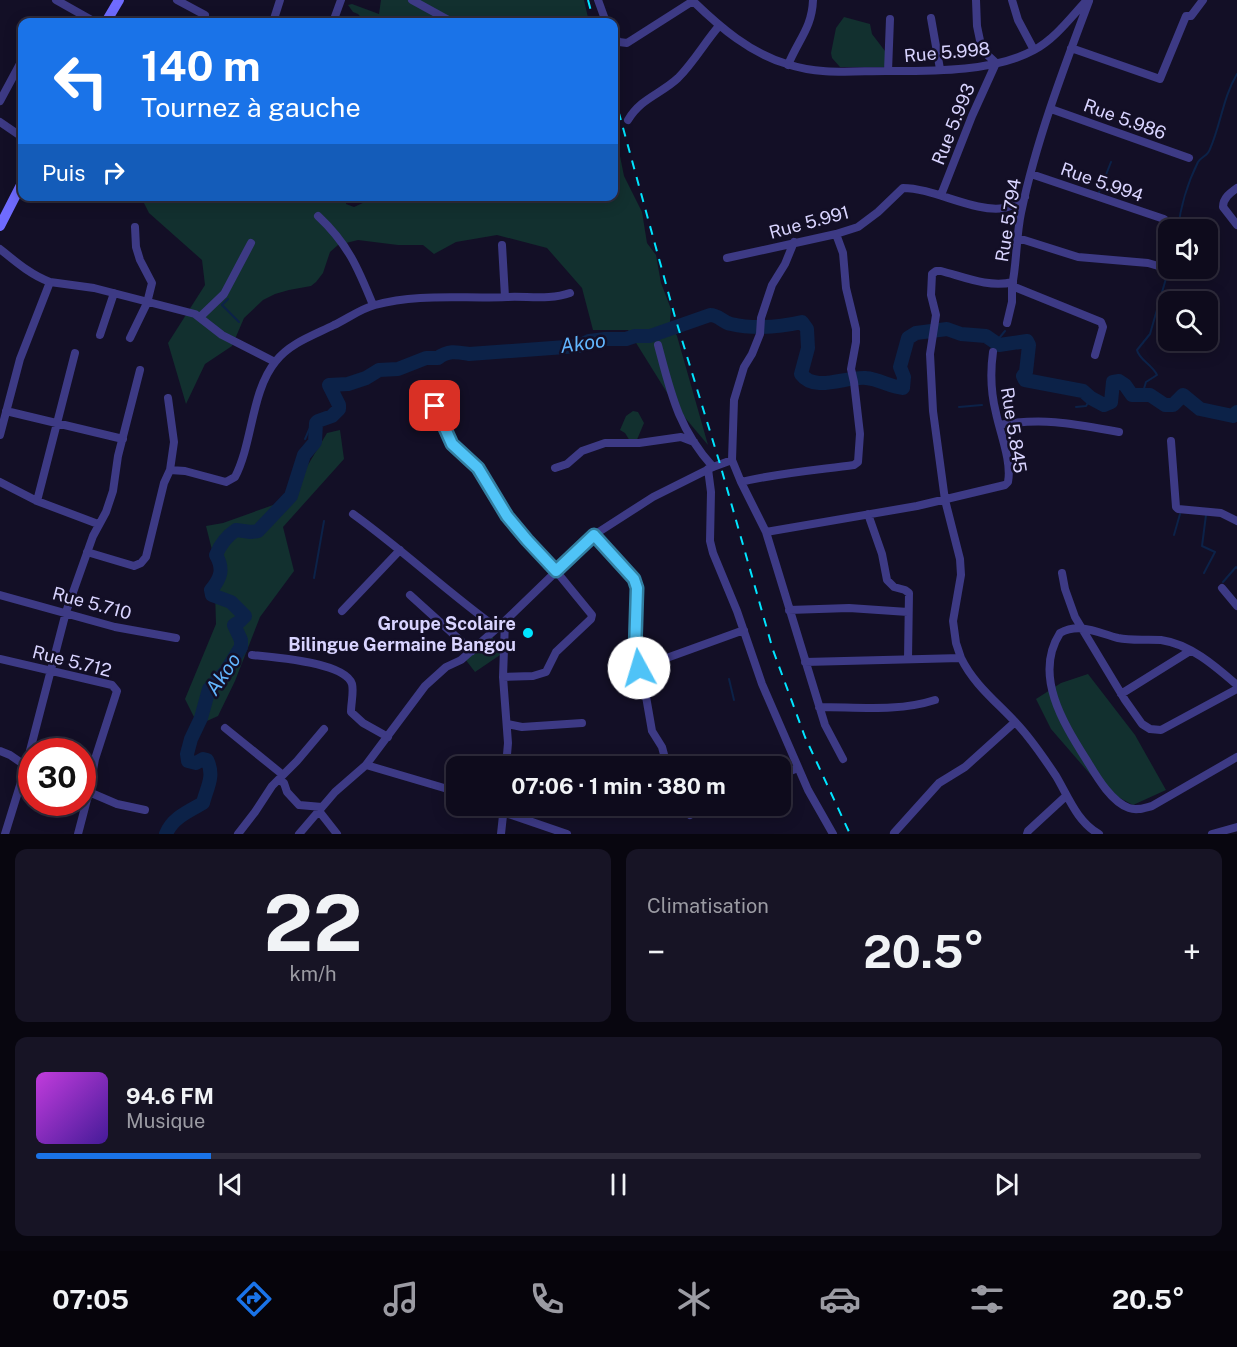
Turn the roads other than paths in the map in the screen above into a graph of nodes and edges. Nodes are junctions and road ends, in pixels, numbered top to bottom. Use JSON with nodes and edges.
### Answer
{"nodes":[{"id":1,"x":56,"y":0,"type":"edge"},
{"id":2,"x":119,"y":0,"type":"edge"},
{"id":3,"x":177,"y":0,"type":"edge"},
{"id":4,"x":280,"y":0,"type":"edge"},
{"id":5,"x":340,"y":0,"type":"edge"},
{"id":6,"x":412,"y":0,"type":"edge"},
{"id":7,"x":598,"y":0,"type":"edge"},
{"id":8,"x":693,"y":0,"type":"edge"},
{"id":9,"x":813,"y":0,"type":"edge"},
{"id":10,"x":976,"y":0,"type":"edge"},
{"id":11,"x":1012,"y":0,"type":"edge"},
{"id":12,"x":1088,"y":0,"type":"edge"},
{"id":13,"x":1203,"y":0,"type":"edge"},
{"id":14,"x":205,"y":15,"type":"dead end"},
{"id":15,"x":88,"y":18,"type":"edge"},
{"id":16,"x":108,"y":18,"type":"edge"},
{"id":17,"x":274,"y":18,"type":"edge"},
{"id":18,"x":334,"y":18,"type":"edge"},
{"id":19,"x":445,"y":18,"type":"edge"},
{"id":20,"x":605,"y":18,"type":"edge"},
{"id":21,"x":931,"y":18,"type":"dead end"},
{"id":22,"x":890,"y":19,"type":"dead end"},
{"id":23,"x":719,"y":26,"type":"junction"},
{"id":24,"x":618,"y":41,"type":"edge"},
{"id":25,"x":1071,"y":48,"type":"junction"},
{"id":26,"x":1034,"y":51,"type":"junction"},
{"id":27,"x":996,"y":63,"type":"junction"},
{"id":28,"x":788,"y":65,"type":"junction"},
{"id":29,"x":18,"y":68,"type":"edge"},
{"id":30,"x":940,"y":69,"type":"junction"},
{"id":31,"x":888,"y":71,"type":"junction"},
{"id":32,"x":0,"y":101,"type":"edge"},
{"id":33,"x":1051,"y":109,"type":"junction"},
{"id":34,"x":628,"y":120,"type":"dead end"},
{"id":35,"x":0,"y":122,"type":"edge"},
{"id":36,"x":18,"y":134,"type":"edge"},
{"id":37,"x":1189,"y":158,"type":"dead end"},
{"id":38,"x":1030,"y":174,"type":"junction"},
{"id":39,"x":1237,"y":188,"type":"edge"},
{"id":40,"x":18,"y":191,"type":"edge"},
{"id":41,"x":941,"y":195,"type":"junction"},
{"id":42,"x":1025,"y":197,"type":"junction"},
{"id":43,"x":318,"y":216,"type":"dead end"},
{"id":44,"x":1164,"y":219,"type":"dead end"},
{"id":45,"x":1237,"y":225,"type":"edge"},
{"id":46,"x":0,"y":226,"type":"edge"},
{"id":47,"x":135,"y":227,"type":"dead end"},
{"id":48,"x":836,"y":234,"type":"junction"},
{"id":49,"x":1018,"y":238,"type":"junction"},
{"id":50,"x":794,"y":242,"type":"junction"},
{"id":51,"x":251,"y":243,"type":"dead end"},
{"id":52,"x":502,"y":245,"type":"dead end"},
{"id":53,"x":0,"y":249,"type":"edge"},
{"id":54,"x":727,"y":258,"type":"dead end"},
{"id":55,"x":1158,"y":266,"type":"edge"},
{"id":56,"x":50,"y":282,"type":"junction"},
{"id":57,"x":1012,"y":284,"type":"junction"},
{"id":58,"x":114,"y":293,"type":"junction"},
{"id":59,"x":570,"y":293,"type":"dead end"},
{"id":60,"x":505,"y":297,"type":"junction"},
{"id":61,"x":147,"y":303,"type":"junction"},
{"id":62,"x":373,"y":305,"type":"junction"},
{"id":63,"x":200,"y":317,"type":"junction"},
{"id":64,"x":1007,"y":323,"type":"dead end"},
{"id":65,"x":100,"y":335,"type":"dead end"},
{"id":66,"x":130,"y":338,"type":"dead end"},
{"id":67,"x":658,"y":345,"type":"dead end"},
{"id":68,"x":993,"y":352,"type":"dead end"},
{"id":69,"x":75,"y":353,"type":"dead end"},
{"id":70,"x":1095,"y":355,"type":"dead end"},
{"id":71,"x":275,"y":362,"type":"junction"},
{"id":72,"x":141,"y":370,"type":"dead end"},
{"id":73,"x":421,"y":390,"type":"dead end"},
{"id":74,"x":168,"y":398,"type":"dead end"},
{"id":75,"x":6,"y":411,"type":"junction"},
{"id":76,"x":58,"y":424,"type":"junction"},
{"id":77,"x":999,"y":425,"type":"junction"},
{"id":78,"x":1119,"y":432,"type":"dead end"},
{"id":79,"x":0,"y":435,"type":"edge"},
{"id":80,"x":123,"y":439,"type":"junction"},
{"id":81,"x":1171,"y":441,"type":"dead end"},
{"id":82,"x":694,"y":442,"type":"junction"},
{"id":83,"x":732,"y":460,"type":"junction"},
{"id":84,"x":555,"y":468,"type":"dead end"},
{"id":85,"x":710,"y":468,"type":"junction"},
{"id":86,"x":170,"y":470,"type":"junction"},
{"id":87,"x":0,"y":482,"type":"edge"},
{"id":88,"x":741,"y":482,"type":"junction"},
{"id":89,"x":945,"y":500,"type":"junction"},
{"id":90,"x":37,"y":501,"type":"junction"},
{"id":91,"x":353,"y":514,"type":"dead end"},
{"id":92,"x":868,"y":514,"type":"junction"},
{"id":93,"x":1237,"y":521,"type":"edge"},
{"id":94,"x":98,"y":524,"type":"junction"},
{"id":95,"x":766,"y":532,"type":"junction"},
{"id":96,"x":594,"y":535,"type":"junction"},
{"id":97,"x":400,"y":550,"type":"junction"},
{"id":98,"x":87,"y":552,"type":"junction"},
{"id":99,"x":556,"y":571,"type":"junction"},
{"id":100,"x":1062,"y":573,"type":"dead end"},
{"id":101,"x":1222,"y":588,"type":"dead end"},
{"id":102,"x":0,"y":595,"type":"edge"},
{"id":103,"x":410,"y":595,"type":"dead end"},
{"id":104,"x":1237,"y":606,"type":"edge"},
{"id":105,"x":789,"y":610,"type":"junction"},
{"id":106,"x":342,"y":611,"type":"dead end"},
{"id":107,"x":66,"y":612,"type":"junction"},
{"id":108,"x":908,"y":612,"type":"junction"},
{"id":109,"x":505,"y":621,"type":"junction"},
{"id":110,"x":1082,"y":627,"type":"junction"},
{"id":111,"x":497,"y":628,"type":"junction"},
{"id":112,"x":744,"y":630,"type":"junction"},
{"id":113,"x":176,"y":638,"type":"dead end"},
{"id":114,"x":472,"y":651,"type":"junction"},
{"id":115,"x":1190,"y":651,"type":"junction"},
{"id":116,"x":252,"y":655,"type":"dead end"},
{"id":117,"x":961,"y":658,"type":"junction"},
{"id":118,"x":0,"y":659,"type":"edge"},
{"id":119,"x":908,"y":659,"type":"junction"},
{"id":120,"x":805,"y":662,"type":"junction"},
{"id":121,"x":639,"y":668,"type":"junction"},
{"id":122,"x":52,"y":670,"type":"junction"},
{"id":123,"x":503,"y":677,"type":"junction"},
{"id":124,"x":1237,"y":687,"type":"edge"},
{"id":125,"x":1121,"y":694,"type":"junction"},
{"id":126,"x":935,"y":700,"type":"dead end"},
{"id":127,"x":819,"y":707,"type":"junction"},
{"id":128,"x":1015,"y":722,"type":"junction"},
{"id":129,"x":582,"y":723,"type":"dead end"},
{"id":130,"x":507,"y":724,"type":"junction"},
{"id":131,"x":225,"y":728,"type":"dead end"},
{"id":132,"x":324,"y":729,"type":"dead end"},
{"id":133,"x":388,"y":737,"type":"junction"},
{"id":134,"x":36,"y":738,"type":"edge"},
{"id":135,"x":0,"y":751,"type":"edge"},
{"id":136,"x":96,"y":756,"type":"edge"},
{"id":137,"x":506,"y":756,"type":"edge"},
{"id":138,"x":664,"y":756,"type":"edge"},
{"id":139,"x":1237,"y":757,"type":"edge"},
{"id":140,"x":843,"y":759,"type":"dead end"},
{"id":141,"x":18,"y":760,"type":"edge"},
{"id":142,"x":366,"y":765,"type":"junction"},
{"id":143,"x":798,"y":768,"type":"junction"},
{"id":144,"x":791,"y":771,"type":"edge"},
{"id":145,"x":281,"y":777,"type":"junction"},
{"id":146,"x":446,"y":789,"type":"edge"},
{"id":147,"x":96,"y":795,"type":"edge"},
{"id":148,"x":1066,"y":796,"type":"junction"},
{"id":149,"x":18,"y":798,"type":"edge"},
{"id":150,"x":321,"y":809,"type":"junction"},
{"id":151,"x":145,"y":810,"type":"dead end"},
{"id":152,"x":81,"y":816,"type":"edge"},
{"id":153,"x":503,"y":816,"type":"edge"},
{"id":154,"x":523,"y":816,"type":"edge"},
{"id":155,"x":1237,"y":827,"type":"edge"},
{"id":156,"x":894,"y":833,"type":"edge"},
{"id":157,"x":5,"y":834,"type":"edge"},
{"id":158,"x":78,"y":834,"type":"edge"},
{"id":159,"x":238,"y":834,"type":"edge"},
{"id":160,"x":299,"y":834,"type":"edge"},
{"id":161,"x":337,"y":834,"type":"edge"},
{"id":162,"x":501,"y":834,"type":"edge"},
{"id":163,"x":567,"y":834,"type":"edge"},
{"id":164,"x":833,"y":834,"type":"edge"},
{"id":165,"x":1027,"y":834,"type":"edge"},
{"id":166,"x":1099,"y":834,"type":"edge"},
{"id":167,"x":1212,"y":834,"type":"edge"}],
"edges":[{"from":1,"to":15,"type":"street"},
{"from":2,"to":16,"type":"street"},
{"from":3,"to":14,"type":"street"},
{"from":4,"to":17,"type":"street"},
{"from":5,"to":18,"type":"street"},
{"from":6,"to":19,"type":"street"},
{"from":7,"to":20,"type":"street"},
{"from":8,"to":23,"type":"street","name":"Rue 5.998"},
{"from":8,"to":24,"type":"street","name":"Rue 5.998"},
{"from":9,"to":28,"type":"street"},
{"from":10,"to":27,"type":"street"},
{"from":11,"to":26,"type":"street"},
{"from":12,"to":25,"type":"street","name":"Rue 5.794"},
{"from":12,"to":26,"type":"street","name":"Rue 5.998"},
{"from":13,"to":25,"type":"street"},
{"from":21,"to":30,"type":"street"},
{"from":22,"to":31,"type":"street"},
{"from":23,"to":28,"type":"street","name":"Rue 5.998"},
{"from":23,"to":34,"type":"street"},
{"from":25,"to":33,"type":"street","name":"Rue 5.794"},
{"from":26,"to":27,"type":"street","name":"Rue 5.998"},
{"from":27,"to":30,"type":"street","name":"Rue 5.998"},
{"from":27,"to":41,"type":"street","name":"Rue 5.993"},
{"from":28,"to":31,"type":"street","name":"Rue 5.998"},
{"from":29,"to":32,"type":"street"},
{"from":30,"to":31,"type":"street","name":"Rue 5.998"},
{"from":33,"to":37,"type":"street","name":"Rue 5.986"},
{"from":33,"to":38,"type":"street","name":"Rue 5.794"},
{"from":35,"to":36,"type":"street"},
{"from":38,"to":42,"type":"street","name":"Rue 5.794"},
{"from":38,"to":44,"type":"street","name":"Rue 5.994"},
{"from":39,"to":45,"type":"street"},
{"from":40,"to":46,"type":"street"},
{"from":41,"to":42,"type":"street","name":"Rue 5.991"},
{"from":41,"to":48,"type":"street","name":"Rue 5.991"},
{"from":42,"to":49,"type":"street","name":"Rue 5.794"},
{"from":43,"to":62,"type":"street"},
{"from":47,"to":61,"type":"street"},
{"from":48,"to":50,"type":"street","name":"Rue 5.991"},
{"from":48,"to":88,"type":"street"},
{"from":49,"to":55,"type":"street"},
{"from":49,"to":57,"type":"street","name":"Rue 5.794"},
{"from":50,"to":54,"type":"street","name":"Rue 5.991"},
{"from":50,"to":83,"type":"street"},
{"from":51,"to":63,"type":"street"},
{"from":52,"to":60,"type":"street"},
{"from":53,"to":56,"type":"street"},
{"from":56,"to":58,"type":"street"},
{"from":56,"to":75,"type":"street"},
{"from":57,"to":64,"type":"street"},
{"from":57,"to":70,"type":"street","name":"Rue 5.794"},
{"from":57,"to":89,"type":"street"},
{"from":58,"to":61,"type":"street"},
{"from":58,"to":65,"type":"street"},
{"from":59,"to":60,"type":"street"},
{"from":60,"to":62,"type":"street"},
{"from":61,"to":63,"type":"street"},
{"from":61,"to":66,"type":"street"},
{"from":62,"to":71,"type":"street"},
{"from":63,"to":71,"type":"street"},
{"from":67,"to":82,"type":"street"},
{"from":68,"to":77,"type":"street","name":"Rue 5.845"},
{"from":69,"to":76,"type":"street"},
{"from":71,"to":86,"type":"street"},
{"from":72,"to":80,"type":"street"},
{"from":73,"to":99,"type":"street"},
{"from":74,"to":86,"type":"street"},
{"from":75,"to":76,"type":"street"},
{"from":75,"to":79,"type":"street"},
{"from":76,"to":80,"type":"street"},
{"from":76,"to":90,"type":"street"},
{"from":77,"to":78,"type":"street"},
{"from":77,"to":89,"type":"street","name":"Rue 5.845"},
{"from":80,"to":94,"type":"street"},
{"from":81,"to":93,"type":"street"},
{"from":82,"to":84,"type":"street"},
{"from":82,"to":85,"type":"street"},
{"from":83,"to":85,"type":"street"},
{"from":83,"to":88,"type":"street"},
{"from":85,"to":96,"type":"street"},
{"from":85,"to":112,"type":"street"},
{"from":86,"to":98,"type":"street"},
{"from":87,"to":90,"type":"street"},
{"from":88,"to":95,"type":"street"},
{"from":89,"to":92,"type":"street"},
{"from":89,"to":117,"type":"street"},
{"from":90,"to":94,"type":"street"},
{"from":91,"to":97,"type":"street"},
{"from":92,"to":95,"type":"street"},
{"from":92,"to":108,"type":"street"},
{"from":94,"to":98,"type":"street"},
{"from":95,"to":105,"type":"street"},
{"from":96,"to":99,"type":"street"},
{"from":96,"to":121,"type":"street"},
{"from":97,"to":106,"type":"street"},
{"from":97,"to":111,"type":"street"},
{"from":98,"to":107,"type":"street"},
{"from":99,"to":109,"type":"street"},
{"from":99,"to":123,"type":"street"},
{"from":100,"to":110,"type":"street"},
{"from":101,"to":104,"type":"street"},
{"from":102,"to":107,"type":"street","name":"Rue 5.710"},
{"from":103,"to":114,"type":"street"},
{"from":105,"to":108,"type":"street"},
{"from":105,"to":120,"type":"street"},
{"from":107,"to":113,"type":"street","name":"Rue 5.710"},
{"from":107,"to":122,"type":"street"},
{"from":108,"to":119,"type":"street"},
{"from":109,"to":111,"type":"street"},
{"from":109,"to":123,"type":"street"},
{"from":110,"to":115,"type":"street"},
{"from":110,"to":125,"type":"street"},
{"from":110,"to":139,"type":"street"},
{"from":111,"to":114,"type":"street"},
{"from":112,"to":121,"type":"street"},
{"from":112,"to":143,"type":"street"},
{"from":114,"to":133,"type":"street"},
{"from":115,"to":124,"type":"street"},
{"from":115,"to":125,"type":"street"},
{"from":116,"to":133,"type":"street"},
{"from":117,"to":119,"type":"street"},
{"from":117,"to":128,"type":"street"},
{"from":118,"to":122,"type":"street","name":"Rue 5.712"},
{"from":119,"to":120,"type":"street"},
{"from":120,"to":127,"type":"street"},
{"from":121,"to":138,"type":"street"},
{"from":122,"to":134,"type":"street"},
{"from":122,"to":136,"type":"street","name":"Rue 5.712"},
{"from":123,"to":130,"type":"street"},
{"from":124,"to":125,"type":"street"},
{"from":126,"to":127,"type":"street"},
{"from":127,"to":140,"type":"street"},
{"from":128,"to":148,"type":"street"},
{"from":128,"to":156,"type":"street"},
{"from":129,"to":130,"type":"street"},
{"from":130,"to":137,"type":"street"},
{"from":131,"to":145,"type":"street"},
{"from":132,"to":145,"type":"street"},
{"from":133,"to":142,"type":"street"},
{"from":135,"to":141,"type":"street"},
{"from":142,"to":146,"type":"street"},
{"from":142,"to":150,"type":"street"},
{"from":143,"to":144,"type":"street"},
{"from":143,"to":164,"type":"street"},
{"from":145,"to":150,"type":"street"},
{"from":145,"to":159,"type":"street"},
{"from":147,"to":151,"type":"street"},
{"from":148,"to":165,"type":"street"},
{"from":148,"to":166,"type":"street"},
{"from":149,"to":157,"type":"street"},
{"from":150,"to":160,"type":"street"},
{"from":150,"to":161,"type":"street"},
{"from":152,"to":158,"type":"street"},
{"from":153,"to":162,"type":"street"},
{"from":154,"to":163,"type":"street"},
{"from":155,"to":167,"type":"street"}]}
